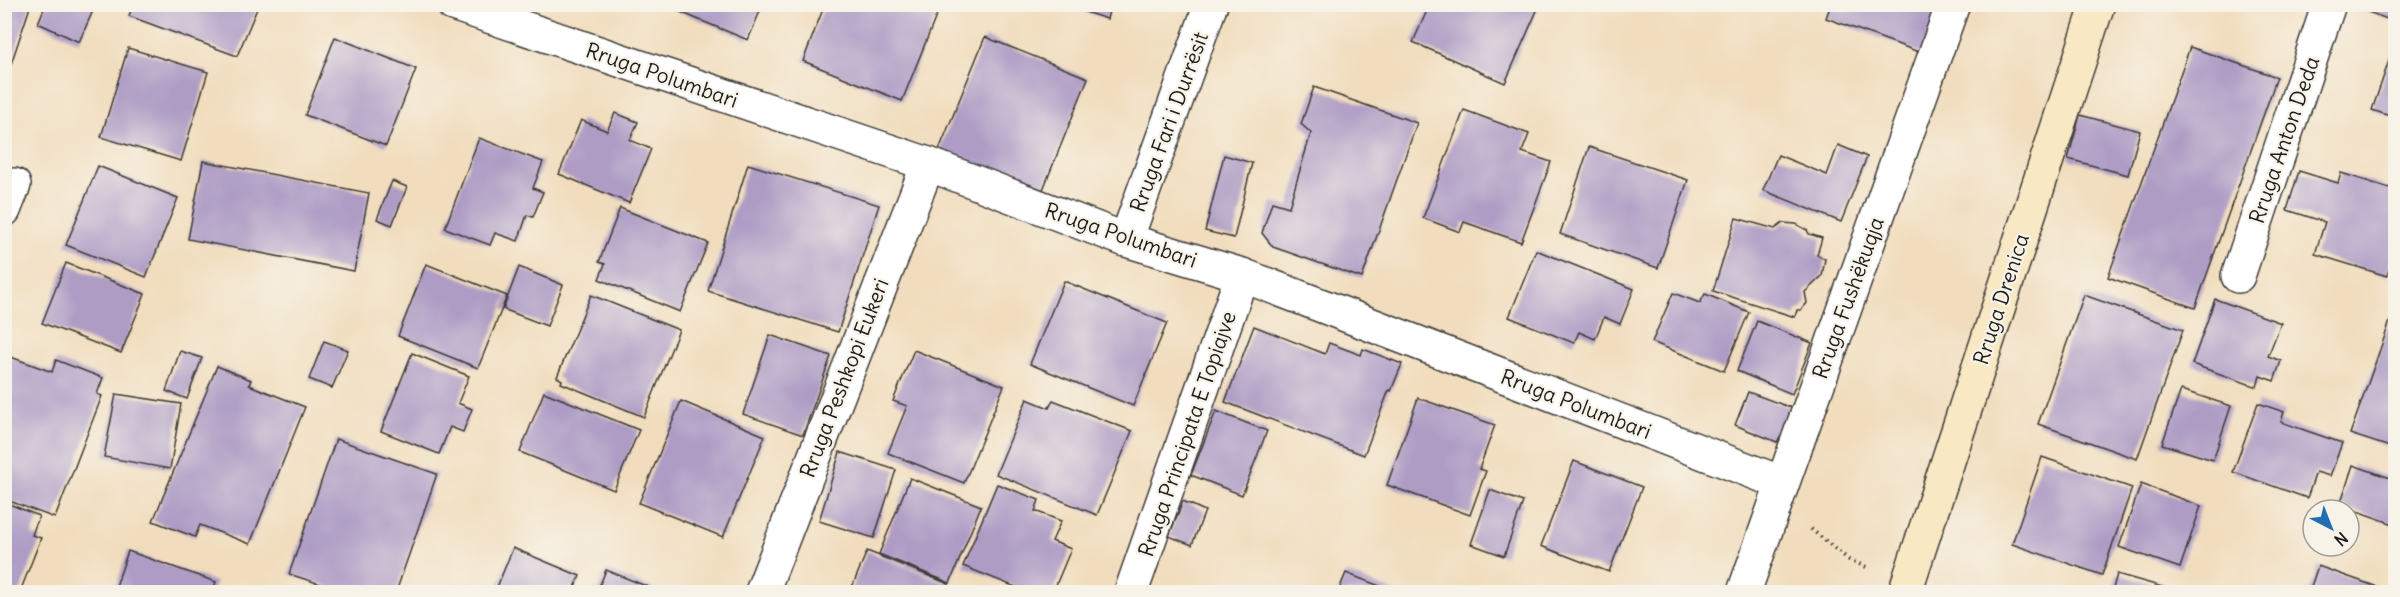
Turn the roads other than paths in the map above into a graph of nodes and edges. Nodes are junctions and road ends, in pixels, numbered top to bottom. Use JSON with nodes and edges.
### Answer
{"nodes":[{"id":1,"x":453,"y":4,"type":"edge"},
{"id":2,"x":1211,"y":4,"type":"edge"},
{"id":3,"x":1953,"y":4,"type":"edge"},
{"id":4,"x":2098,"y":4,"type":"edge"},
{"id":5,"x":2329,"y":4,"type":"edge"},
{"id":6,"x":928,"y":165,"type":"junction"},
{"id":7,"x":1126,"y":240,"type":"junction"},
{"id":8,"x":1242,"y":275,"type":"junction"},
{"id":9,"x":2238,"y":276,"type":"dead end"},
{"id":10,"x":1782,"y":483,"type":"junction"},
{"id":11,"x":1914,"y":590,"type":"edge"},
{"id":12,"x":762,"y":592,"type":"edge"},
{"id":13,"x":1131,"y":592,"type":"edge"},
{"id":14,"x":1744,"y":592,"type":"edge"}],
"edges":[{"from":1,"to":6,"type":"street","name":"Rruga Polumbari"},
{"from":2,"to":7,"type":"street","name":"Rruga Fari i Durrësit"},
{"from":3,"to":10,"type":"street","name":"Rruga Fushëkuqja"},
{"from":4,"to":11,"type":"street","name":"Rruga Drenica"},
{"from":5,"to":9,"type":"street","name":"Rruga Anton Deda"},
{"from":6,"to":7,"type":"street","name":"Rruga Polumbari"},
{"from":6,"to":12,"type":"street","name":"Rruga Peshkopi Eukeri"},
{"from":7,"to":8,"type":"street","name":"Rruga Polumbari"},
{"from":8,"to":10,"type":"street","name":"Rruga Polumbari"},
{"from":8,"to":13,"type":"street","name":"Rruga Principata E Topiajve"},
{"from":10,"to":14,"type":"street","name":"Rruga Fushëkuqja"}]}
